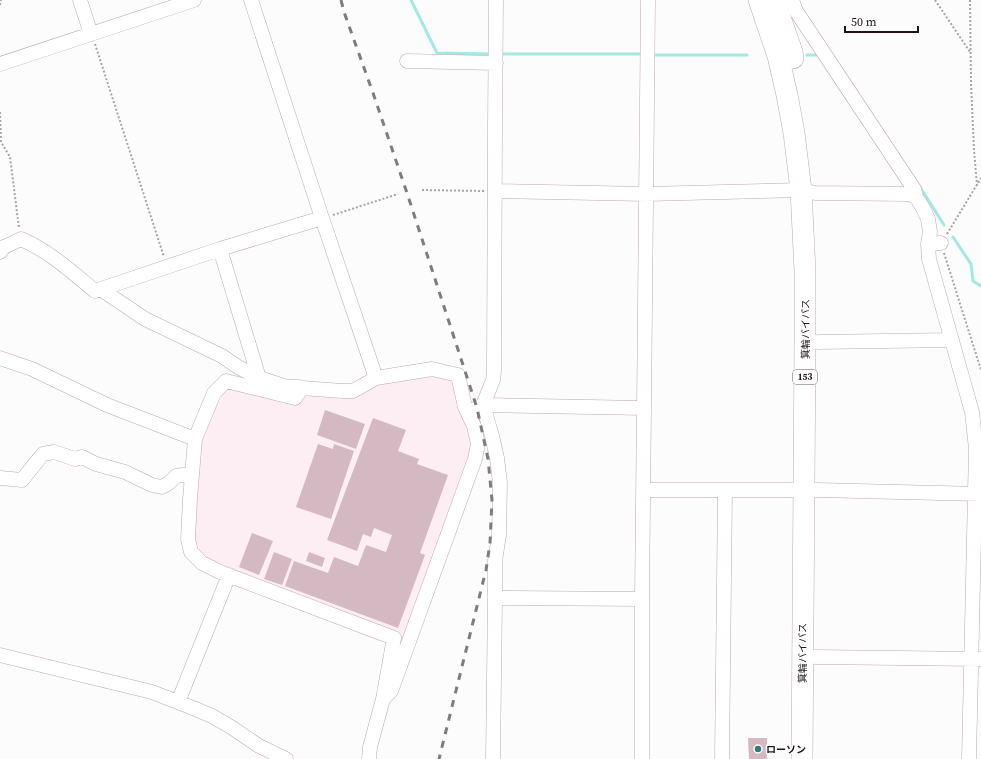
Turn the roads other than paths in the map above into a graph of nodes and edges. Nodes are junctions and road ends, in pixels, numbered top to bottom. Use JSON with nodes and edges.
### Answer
{"nodes":[{"id":1,"x":80,"y":0,"type":"edge"},
{"id":2,"x":194,"y":0,"type":"edge"},
{"id":3,"x":251,"y":0,"type":"edge"},
{"id":4,"x":496,"y":0,"type":"edge"},
{"id":5,"x":648,"y":0,"type":"edge"},
{"id":6,"x":759,"y":0,"type":"edge"},
{"id":7,"x":774,"y":0,"type":"edge"},
{"id":8,"x":792,"y":0,"type":"edge"},
{"id":9,"x":92,"y":34,"type":"junction"},
{"id":10,"x":496,"y":56,"type":"junction"},
{"id":11,"x":407,"y":61,"type":"dead end"},
{"id":12,"x":0,"y":64,"type":"edge"},
{"id":13,"x":495,"y":191,"type":"junction"},
{"id":14,"x":808,"y":191,"type":"junction"},
{"id":15,"x":646,"y":194,"type":"junction"},
{"id":16,"x":916,"y":198,"type":"junction"},
{"id":17,"x":322,"y":218,"type":"junction"},
{"id":18,"x":220,"y":249,"type":"junction"},
{"id":19,"x":0,"y":252,"type":"edge"},
{"id":20,"x":102,"y":290,"type":"junction"},
{"id":21,"x":952,"y":340,"type":"junction"},
{"id":22,"x":818,"y":342,"type":"junction"},
{"id":23,"x":0,"y":358,"type":"edge"},
{"id":24,"x":259,"y":378,"type":"junction"},
{"id":25,"x":376,"y":378,"type":"junction"},
{"id":26,"x":302,"y":388,"type":"junction"},
{"id":27,"x":483,"y":404,"type":"junction"},
{"id":28,"x":644,"y":408,"type":"junction"},
{"id":29,"x":468,"y":413,"type":"junction"},
{"id":30,"x":195,"y":439,"type":"junction"},
{"id":31,"x":192,"y":476,"type":"junction"},
{"id":32,"x":0,"y":478,"type":"edge"},
{"id":33,"x":643,"y":490,"type":"junction"},
{"id":34,"x":811,"y":490,"type":"junction"},
{"id":35,"x":726,"y":491,"type":"junction"},
{"id":36,"x":978,"y":494,"type":"edge"},
{"id":37,"x":230,"y":575,"type":"junction"},
{"id":38,"x":494,"y":598,"type":"junction"},
{"id":39,"x":642,"y":599,"type":"junction"},
{"id":40,"x":0,"y":655,"type":"edge"},
{"id":41,"x":815,"y":657,"type":"junction"},
{"id":42,"x":976,"y":659,"type":"edge"},
{"id":43,"x":383,"y":699,"type":"junction"},
{"id":44,"x":178,"y":702,"type":"junction"},
{"id":45,"x":286,"y":759,"type":"edge"},
{"id":46,"x":368,"y":759,"type":"edge"},
{"id":47,"x":493,"y":759,"type":"edge"},
{"id":48,"x":642,"y":759,"type":"edge"},
{"id":49,"x":722,"y":759,"type":"edge"},
{"id":50,"x":802,"y":759,"type":"edge"},
{"id":51,"x":814,"y":759,"type":"edge"},
{"id":52,"x":969,"y":759,"type":"edge"}],
"edges":[{"from":1,"to":9,"type":"street"},
{"from":2,"to":9,"type":"street"},
{"from":3,"to":17,"type":"street"},
{"from":4,"to":10,"type":"street"},
{"from":5,"to":15,"type":"street"},
{"from":6,"to":14,"type":"highway","name":"箕輪バイパス","number":"153"},
{"from":7,"to":14,"type":"highway","name":"箕輪バイパス","number":"153"},
{"from":8,"to":16,"type":"street"},
{"from":9,"to":12,"type":"street"},
{"from":10,"to":11,"type":"street"},
{"from":10,"to":13,"type":"street"},
{"from":13,"to":15,"type":"street"},
{"from":13,"to":27,"type":"street"},
{"from":14,"to":15,"type":"street"},
{"from":14,"to":16,"type":"street"},
{"from":14,"to":22,"type":"highway","name":"箕輪バイパス","number":"153"},
{"from":14,"to":34,"type":"highway","name":"箕輪バイパス","number":"153"},
{"from":15,"to":28,"type":"street"},
{"from":16,"to":21,"type":"street"},
{"from":17,"to":18,"type":"street"},
{"from":17,"to":25,"type":"street"},
{"from":18,"to":20,"type":"street"},
{"from":18,"to":24,"type":"street"},
{"from":19,"to":20,"type":"street"},
{"from":20,"to":24,"type":"street"},
{"from":21,"to":22,"type":"street"},
{"from":21,"to":36,"type":"street"},
{"from":22,"to":34,"type":"highway","name":"箕輪バイパス","number":"153"},
{"from":23,"to":30,"type":"street"},
{"from":24,"to":26,"type":"street"},
{"from":25,"to":26,"type":"street"},
{"from":25,"to":29,"type":"street"},
{"from":26,"to":30,"type":"street"},
{"from":27,"to":28,"type":"street"},
{"from":27,"to":29,"type":"street"},
{"from":27,"to":38,"type":"street"},
{"from":28,"to":33,"type":"street"},
{"from":29,"to":43,"type":"street"},
{"from":30,"to":31,"type":"street"},
{"from":31,"to":32,"type":"street"},
{"from":31,"to":37,"type":"street"},
{"from":33,"to":35,"type":"street"},
{"from":33,"to":39,"type":"street"},
{"from":34,"to":35,"type":"street"},
{"from":34,"to":36,"type":"street"},
{"from":34,"to":41,"type":"highway","name":"箕輪バイパス","number":"153"},
{"from":34,"to":50,"type":"highway","name":"箕輪バイパス","number":"153"},
{"from":35,"to":49,"type":"street"},
{"from":36,"to":42,"type":"street"},
{"from":37,"to":43,"type":"street"},
{"from":37,"to":44,"type":"street"},
{"from":38,"to":39,"type":"street"},
{"from":38,"to":47,"type":"street"},
{"from":39,"to":48,"type":"street"},
{"from":40,"to":44,"type":"street"},
{"from":41,"to":42,"type":"street"},
{"from":41,"to":51,"type":"highway","name":"箕輪バイパス","number":"153"},
{"from":42,"to":52,"type":"street"},
{"from":43,"to":46,"type":"street"},
{"from":44,"to":45,"type":"street"}]}
